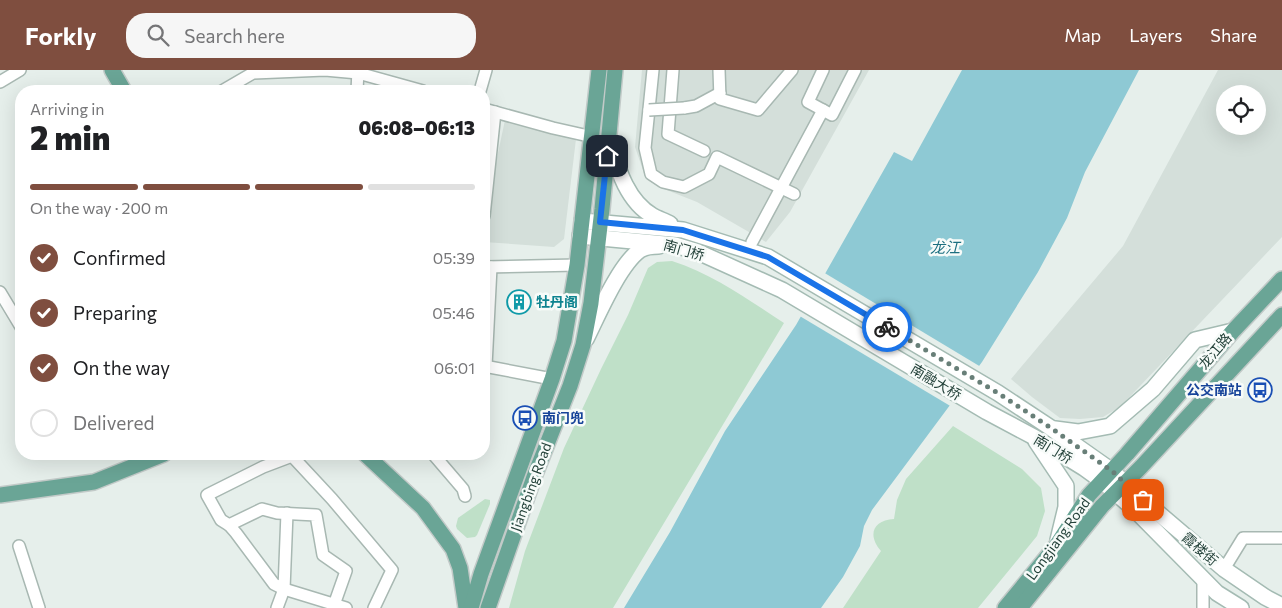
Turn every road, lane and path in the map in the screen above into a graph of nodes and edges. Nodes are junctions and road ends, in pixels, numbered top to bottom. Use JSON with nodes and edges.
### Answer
{"nodes":[{"id":1,"x":20,"y":70,"type":"edge"},
{"id":2,"x":112,"y":70,"type":"edge"},
{"id":3,"x":325,"y":70,"type":"edge"},
{"id":4,"x":486,"y":70,"type":"edge"},
{"id":5,"x":599,"y":70,"type":"edge"},
{"id":6,"x":615,"y":70,"type":"edge"},
{"id":7,"x":653,"y":70,"type":"edge"},
{"id":8,"x":673,"y":70,"type":"edge"},
{"id":9,"x":719,"y":70,"type":"edge"},
{"id":10,"x":792,"y":70,"type":"edge"},
{"id":11,"x":252,"y":71,"type":"edge"},
{"id":12,"x":851,"y":71,"type":"edge"},
{"id":13,"x":358,"y":72,"type":"edge"},
{"id":14,"x":818,"y":72,"type":"edge"},
{"id":15,"x":0,"y":82,"type":"edge"},
{"id":16,"x":121,"y":85,"type":"edge"},
{"id":17,"x":240,"y":85,"type":"edge"},
{"id":18,"x":357,"y":85,"type":"edge"},
{"id":19,"x":401,"y":85,"type":"edge"},
{"id":20,"x":482,"y":85,"type":"edge"},
{"id":21,"x":720,"y":93,"type":"junction"},
{"id":22,"x":649,"y":110,"type":"junction"},
{"id":23,"x":824,"y":110,"type":"junction"},
{"id":24,"x":490,"y":111,"type":"edge"},
{"id":25,"x":593,"y":137,"type":"junction"},
{"id":26,"x":608,"y":138,"type":"junction"},
{"id":27,"x":704,"y":150,"type":"dead end"},
{"id":28,"x":781,"y":188,"type":"junction"},
{"id":29,"x":794,"y":194,"type":"dead end"},
{"id":30,"x":581,"y":228,"type":"junction"},
{"id":31,"x":599,"y":230,"type":"junction"},
{"id":32,"x":683,"y":230,"type":"junction"},
{"id":33,"x":752,"y":242,"type":"dead end"},
{"id":34,"x":675,"y":244,"type":"junction"},
{"id":35,"x":577,"y":265,"type":"junction"},
{"id":36,"x":490,"y":267,"type":"edge"},
{"id":37,"x":794,"y":272,"type":"joint"},
{"id":38,"x":1282,"y":279,"type":"edge"},
{"id":39,"x":782,"y":290,"type":"joint"},
{"id":40,"x":0,"y":292,"type":"edge"},
{"id":41,"x":1282,"y":315,"type":"edge"},
{"id":42,"x":15,"y":318,"type":"edge"},
{"id":43,"x":1233,"y":331,"type":"junction"},
{"id":44,"x":582,"y":346,"type":"junction"},
{"id":45,"x":490,"y":367,"type":"edge"},
{"id":46,"x":552,"y":379,"type":"junction"},
{"id":47,"x":998,"y":393,"type":"joint"},
{"id":48,"x":987,"y":412,"type":"joint"},
{"id":49,"x":1051,"y":428,"type":"junction"},
{"id":50,"x":1034,"y":438,"type":"junction"},
{"id":51,"x":125,"y":460,"type":"edge"},
{"id":52,"x":149,"y":460,"type":"edge"},
{"id":53,"x":281,"y":460,"type":"edge"},
{"id":54,"x":296,"y":460,"type":"edge"},
{"id":55,"x":371,"y":460,"type":"edge"},
{"id":56,"x":437,"y":460,"type":"edge"},
{"id":57,"x":1107,"y":476,"type":"junction"},
{"id":58,"x":0,"y":487,"type":"edge"},
{"id":59,"x":1120,"y":488,"type":"junction"},
{"id":60,"x":0,"y":495,"type":"edge"},
{"id":61,"x":465,"y":496,"type":"dead end"},
{"id":62,"x":287,"y":513,"type":"junction"},
{"id":63,"x":228,"y":525,"type":"junction"},
{"id":64,"x":1282,"y":538,"type":"edge"},
{"id":65,"x":19,"y":546,"type":"dead end"},
{"id":66,"x":1056,"y":546,"type":"junction"},
{"id":67,"x":1224,"y":569,"type":"junction"},
{"id":68,"x":1203,"y":580,"type":"junction"},
{"id":69,"x":284,"y":589,"type":"junction"},
{"id":70,"x":340,"y":606,"type":"edge"},
{"id":71,"x":1282,"y":606,"type":"edge"},
{"id":72,"x":39,"y":608,"type":"edge"},
{"id":73,"x":277,"y":608,"type":"edge"},
{"id":74,"x":374,"y":608,"type":"edge"},
{"id":75,"x":466,"y":608,"type":"edge"},
{"id":76,"x":471,"y":608,"type":"edge"},
{"id":77,"x":488,"y":608,"type":"edge"},
{"id":78,"x":1005,"y":608,"type":"edge"},
{"id":79,"x":1020,"y":608,"type":"edge"},
{"id":80,"x":1204,"y":608,"type":"edge"},
{"id":81,"x":1240,"y":608,"type":"edge"}],
"edges":[{"from":1,"to":15,"type":"street"},
{"from":2,"to":16,"type":"main road"},
{"from":3,"to":11,"type":"street"},
{"from":3,"to":13,"type":"street"},
{"from":4,"to":20,"type":"street"},
{"from":5,"to":25,"type":"main road","name":"Jiangbing Road"},
{"from":6,"to":26,"type":"main road","name":"Jiangbing Road"},
{"from":7,"to":22,"type":"street"},
{"from":8,"to":27,"type":"street"},
{"from":9,"to":21,"type":"street"},
{"from":10,"to":21,"type":"street"},
{"from":11,"to":17,"type":"street"},
{"from":12,"to":23,"type":"street"},
{"from":13,"to":18,"type":"street"},
{"from":13,"to":19,"type":"street"},
{"from":14,"to":23,"type":"street"},
{"from":21,"to":22,"type":"street","bridge":true},
{"from":22,"to":28,"type":"street"},
{"from":23,"to":28,"type":"street"},
{"from":24,"to":25,"type":"street"},
{"from":25,"to":30,"type":"main road","name":"Jiangbing Road"},
{"from":26,"to":31,"type":"main road","name":"Jiangbing Road"},
{"from":26,"to":32,"type":"street"},
{"from":28,"to":29,"type":"street"},
{"from":28,"to":33,"type":"street"},
{"from":30,"to":31,"type":"street","name":"南门桥"},
{"from":30,"to":35,"type":"main road","name":"Jiangbing Road"},
{"from":31,"to":32,"type":"street","name":"南门桥"},
{"from":31,"to":34,"type":"street","name":"南门桥"},
{"from":31,"to":44,"type":"main road","name":"Jiangbing Road"},
{"from":32,"to":37,"type":"street","name":"南门桥"},
{"from":34,"to":39,"type":"street","name":"南门桥"},
{"from":34,"to":44,"type":"street"},
{"from":35,"to":36,"type":"street"},
{"from":35,"to":46,"type":"main road","name":"Jiangbing Road"},
{"from":37,"to":47,"type":"street","name":"南融大桥"},
{"from":38,"to":43,"type":"main road","name":"龙江路"},
{"from":39,"to":48,"type":"street","name":"南融大桥"},
{"from":40,"to":42,"type":"street"},
{"from":41,"to":59,"type":"main road","name":"龙江路"},
{"from":43,"to":49,"type":"street"},
{"from":43,"to":57,"type":"main road","name":"龙江路"},
{"from":44,"to":77,"type":"main road","name":"Jiangbing Road"},
{"from":45,"to":46,"type":"street"},
{"from":46,"to":76,"type":"main road","name":"Jiangbing Road"},
{"from":47,"to":49,"type":"street","name":"南门桥"},
{"from":48,"to":50,"type":"street","name":"南门桥"},
{"from":49,"to":57,"type":"street","name":"南门桥"},
{"from":50,"to":57,"type":"street","name":"南门桥"},
{"from":50,"to":66,"type":"street"},
{"from":51,"to":58,"type":"main road"},
{"from":52,"to":60,"type":"main road"},
{"from":53,"to":63,"type":"street"},
{"from":54,"to":74,"type":"street"},
{"from":55,"to":75,"type":"main road"},
{"from":56,"to":61,"type":"street"},
{"from":57,"to":59,"type":"street","name":"南门桥"},
{"from":57,"to":66,"type":"main road","name":"Longjiang Road"},
{"from":59,"to":67,"type":"street","name":"霞楼街"},
{"from":59,"to":68,"type":"street","name":"霞楼街"},
{"from":59,"to":79,"type":"main road","name":"Longjiang Road"},
{"from":62,"to":63,"type":"street"},
{"from":62,"to":69,"type":"street"},
{"from":62,"to":70,"type":"street"},
{"from":63,"to":69,"type":"street"},
{"from":64,"to":67,"type":"street"},
{"from":65,"to":72,"type":"street"},
{"from":66,"to":78,"type":"main road","name":"Longjiang Road"},
{"from":67,"to":71,"type":"street","name":"霞楼街"},
{"from":68,"to":80,"type":"street"},
{"from":68,"to":81,"type":"street","name":"霞楼街"},
{"from":69,"to":70,"type":"street"},
{"from":69,"to":73,"type":"street"}]}
